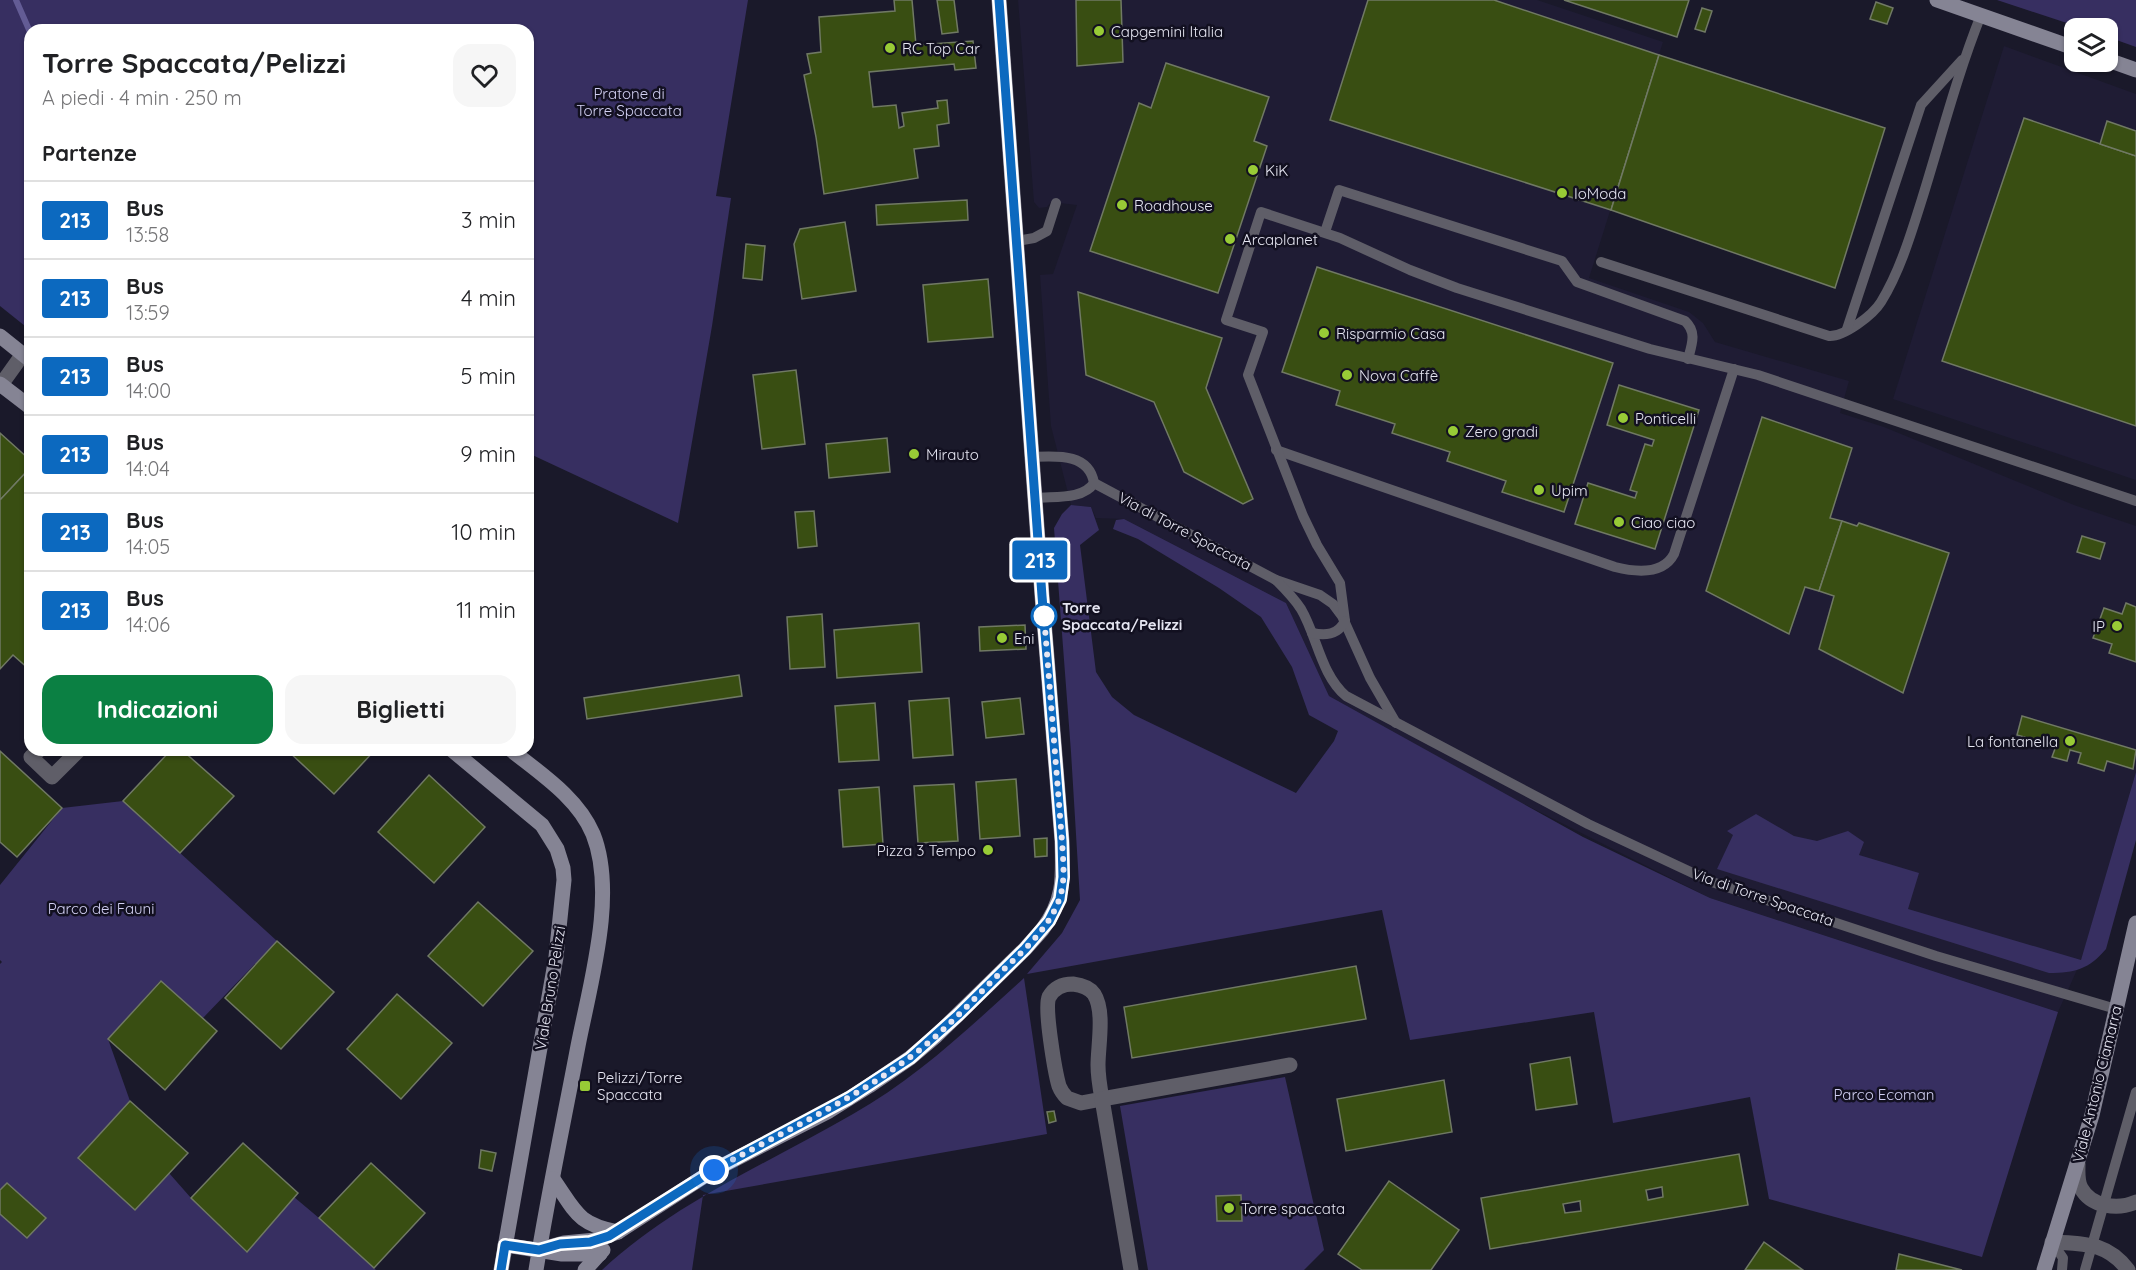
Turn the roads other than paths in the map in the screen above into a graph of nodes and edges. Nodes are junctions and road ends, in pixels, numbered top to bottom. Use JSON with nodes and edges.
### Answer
{"nodes":[{"id":1,"x":999,"y":0,"type":"edge"},
{"id":2,"x":1937,"y":0,"type":"edge"},
{"id":3,"x":1981,"y":15,"type":"junction"},
{"id":4,"x":2064,"y":44,"type":"edge"},
{"id":5,"x":1964,"y":58,"type":"junction"},
{"id":6,"x":2118,"y":64,"type":"edge"},
{"id":7,"x":2136,"y":70,"type":"edge"},
{"id":8,"x":1056,"y":203,"type":"dead end"},
{"id":9,"x":1325,"y":232,"type":"junction"},
{"id":10,"x":1017,"y":241,"type":"junction"},
{"id":11,"x":1601,"y":262,"type":"dead end"},
{"id":12,"x":1848,"y":329,"type":"junction"},
{"id":13,"x":0,"y":336,"type":"edge"},
{"id":14,"x":24,"y":355,"type":"edge"},
{"id":15,"x":1688,"y":358,"type":"junction"},
{"id":16,"x":24,"y":359,"type":"edge"},
{"id":17,"x":1734,"y":369,"type":"junction"},
{"id":18,"x":0,"y":385,"type":"edge"},
{"id":19,"x":24,"y":403,"type":"edge"},
{"id":20,"x":1276,"y":450,"type":"junction"},
{"id":21,"x":1033,"y":457,"type":"junction"},
{"id":22,"x":1094,"y":483,"type":"junction"},
{"id":23,"x":1036,"y":498,"type":"junction"},
{"id":24,"x":2136,"y":501,"type":"edge"},
{"id":25,"x":1276,"y":580,"type":"junction"},
{"id":26,"x":1345,"y":621,"type":"junction"},
{"id":27,"x":1312,"y":633,"type":"junction"},
{"id":28,"x":1396,"y":723,"type":"junction"},
{"id":29,"x":32,"y":756,"type":"edge"},
{"id":30,"x":73,"y":756,"type":"edge"},
{"id":31,"x":459,"y":756,"type":"edge"},
{"id":32,"x":518,"y":756,"type":"edge"},
{"id":33,"x":2136,"y":923,"type":"edge"},
{"id":34,"x":2116,"y":1009,"type":"junction"},
{"id":35,"x":1290,"y":1065,"type":"dead end"},
{"id":36,"x":2136,"y":1092,"type":"edge"},
{"id":37,"x":1101,"y":1099,"type":"junction"},
{"id":38,"x":2078,"y":1164,"type":"junction"},
{"id":39,"x":553,"y":1179,"type":"junction"},
{"id":40,"x":2136,"y":1202,"type":"edge"},
{"id":41,"x":2104,"y":1205,"type":"junction"},
{"id":42,"x":618,"y":1232,"type":"junction"},
{"id":43,"x":2052,"y":1242,"type":"junction"},
{"id":44,"x":505,"y":1245,"type":"junction"},
{"id":45,"x":2092,"y":1245,"type":"junction"},
{"id":46,"x":539,"y":1250,"type":"junction"},
{"id":47,"x":600,"y":1254,"type":"junction"},
{"id":48,"x":501,"y":1270,"type":"edge"},
{"id":49,"x":536,"y":1270,"type":"edge"},
{"id":50,"x":585,"y":1270,"type":"edge"},
{"id":51,"x":1131,"y":1270,"type":"edge"},
{"id":52,"x":2044,"y":1270,"type":"edge"},
{"id":53,"x":2062,"y":1270,"type":"edge"},
{"id":54,"x":2085,"y":1270,"type":"edge"},
{"id":55,"x":2128,"y":1270,"type":"edge"}],
"edges":[{"from":1,"to":10,"type":"street"},
{"from":2,"to":3,"type":"street"},
{"from":3,"to":4,"type":"street"},
{"from":3,"to":5,"type":"lane"},
{"from":5,"to":12,"type":"lane"},
{"from":5,"to":12,"type":"lane"},
{"from":6,"to":7,"type":"street"},
{"from":8,"to":10,"type":"lane"},
{"from":9,"to":15,"type":"lane"},
{"from":9,"to":15,"type":"lane"},
{"from":9,"to":20,"type":"lane"},
{"from":10,"to":21,"type":"street"},
{"from":11,"to":12,"type":"lane"},
{"from":13,"to":14,"type":"street"},
{"from":15,"to":17,"type":"lane"},
{"from":16,"to":18,"type":"street"},
{"from":17,"to":20,"type":"lane"},
{"from":17,"to":24,"type":"lane"},
{"from":18,"to":19,"type":"street"},
{"from":20,"to":26,"type":"lane"},
{"from":21,"to":22,"type":"lane","name":"Via di Torre Spaccata"},
{"from":21,"to":23,"type":"street"},
{"from":22,"to":23,"type":"lane"},
{"from":22,"to":25,"type":"lane","name":"Via di Torre Spaccata"},
{"from":23,"to":42,"type":"street"},
{"from":25,"to":26,"type":"lane","name":"Via di Torre Spaccata"},
{"from":25,"to":27,"type":"lane","name":"Via di Torre Spaccata"},
{"from":26,"to":27,"type":"lane"},
{"from":26,"to":28,"type":"lane","name":"Via di Torre Spaccata"},
{"from":27,"to":28,"type":"lane","name":"Via di Torre Spaccata"},
{"from":28,"to":34,"type":"lane","name":"Via di Torre Spaccata"},
{"from":29,"to":30,"type":"street"},
{"from":31,"to":44,"type":"street","name":"Viale Bruno Pelizzi"},
{"from":32,"to":39,"type":"street"},
{"from":33,"to":34,"type":"street","name":"Viale Antonio Ciamarra"},
{"from":34,"to":38,"type":"street","name":"Viale Antonio Ciamarra"},
{"from":35,"to":37,"type":"street"},
{"from":36,"to":41,"type":"lane"},
{"from":37,"to":37,"type":"street"},
{"from":37,"to":51,"type":"street"},
{"from":38,"to":41,"type":"street"},
{"from":38,"to":43,"type":"street","name":"Viale Antonio Ciamarra"},
{"from":39,"to":42,"type":"street"},
{"from":39,"to":46,"type":"street"},
{"from":40,"to":41,"type":"street"},
{"from":41,"to":45,"type":"lane"},
{"from":42,"to":46,"type":"street"},
{"from":42,"to":47,"type":"street"},
{"from":43,"to":45,"type":"street"},
{"from":43,"to":52,"type":"street","name":"Viale Antonio Ciamarra"},
{"from":43,"to":53,"type":"lane"},
{"from":44,"to":46,"type":"street"},
{"from":44,"to":48,"type":"street","name":"Viale Bruno Pelizzi"},
{"from":45,"to":54,"type":"lane"},
{"from":45,"to":55,"type":"street"},
{"from":46,"to":47,"type":"street"},
{"from":46,"to":49,"type":"street"},
{"from":47,"to":50,"type":"street"}]}
